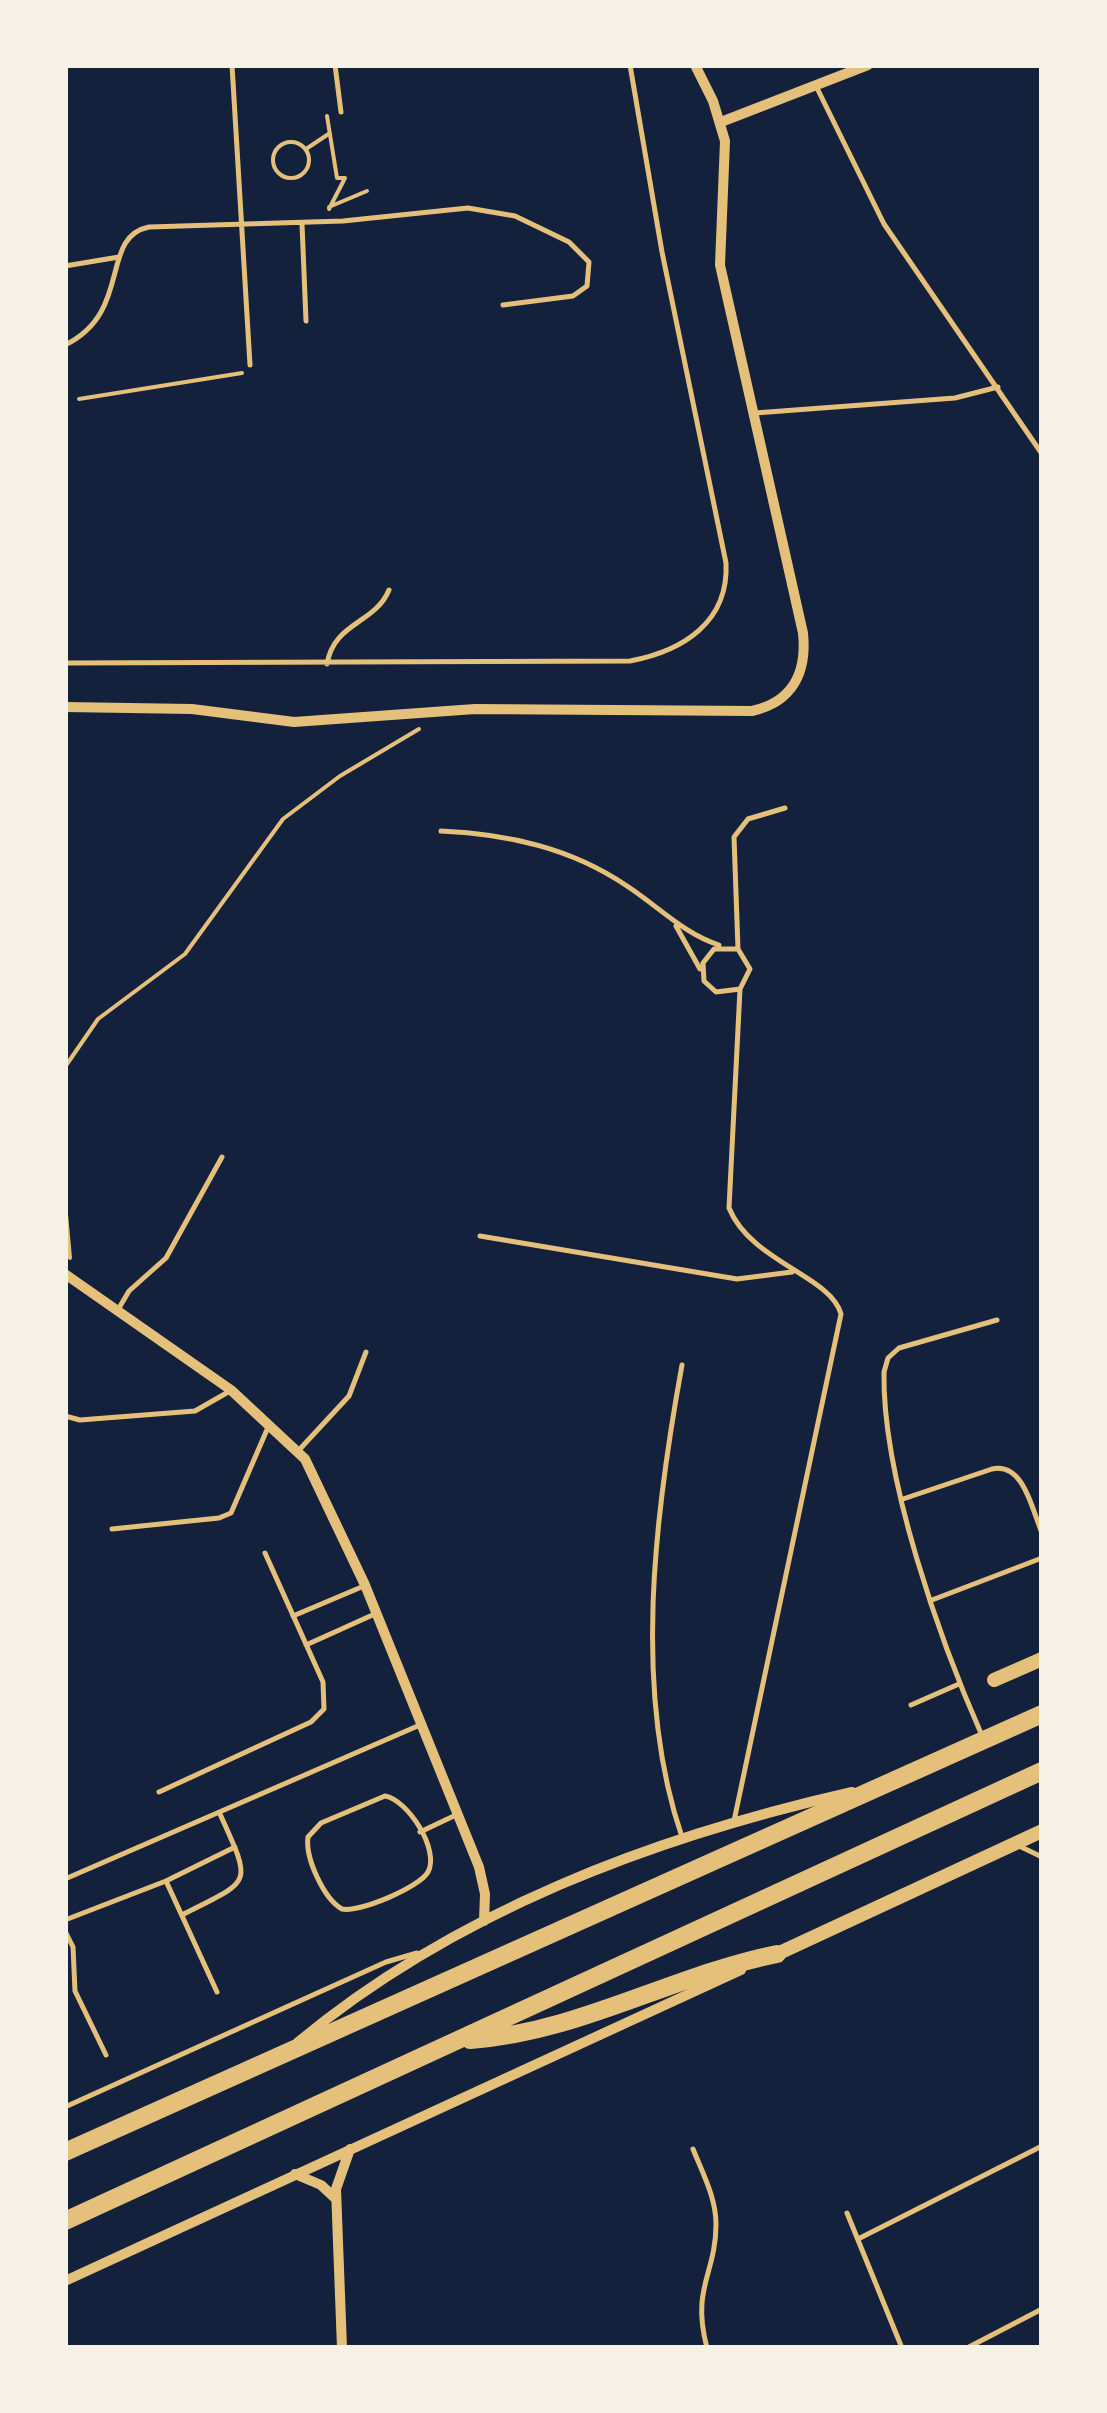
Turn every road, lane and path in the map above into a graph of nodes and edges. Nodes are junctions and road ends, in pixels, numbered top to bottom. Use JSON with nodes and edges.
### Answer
{"nodes":[{"id":1,"x":232,"y":65,"type":"edge"},
{"id":2,"x":335,"y":65,"type":"edge"},
{"id":3,"x":630,"y":65,"type":"edge"},
{"id":4,"x":695,"y":65,"type":"edge"},
{"id":5,"x":868,"y":65,"type":"edge"},
{"id":6,"x":815,"y":83,"type":"junction"},
{"id":7,"x":341,"y":112,"type":"joint"},
{"id":8,"x":721,"y":122,"type":"junction"},
{"id":9,"x":330,"y":133,"type":"junction"},
{"id":10,"x":306,"y":149,"type":"junction"},
{"id":11,"x":367,"y":191,"type":"dead end"},
{"id":12,"x":329,"y":208,"type":"junction"},
{"id":13,"x":322,"y":222,"type":"junction"},
{"id":14,"x":302,"y":223,"type":"junction"},
{"id":15,"x":242,"y":226,"type":"junction"},
{"id":16,"x":119,"y":257,"type":"junction"},
{"id":17,"x":65,"y":266,"type":"edge"},
{"id":18,"x":502,"y":305,"type":"dead end"},
{"id":19,"x":306,"y":321,"type":"dead end"},
{"id":20,"x":65,"y":345,"type":"edge"},
{"id":21,"x":250,"y":365,"type":"joint"},
{"id":22,"x":998,"y":387,"type":"junction"},
{"id":23,"x":79,"y":399,"type":"dead end"},
{"id":24,"x":755,"y":413,"type":"junction"},
{"id":25,"x":1042,"y":454,"type":"edge"},
{"id":26,"x":389,"y":590,"type":"dead end"},
{"id":27,"x":65,"y":663,"type":"edge"},
{"id":28,"x":327,"y":664,"type":"junction"},
{"id":29,"x":65,"y":707,"type":"edge"},
{"id":30,"x":441,"y":710,"type":"junction"},
{"id":31,"x":784,"y":808,"type":"dead end"},
{"id":32,"x":441,"y":831,"type":"dead end"},
{"id":33,"x":675,"y":924,"type":"junction"},
{"id":34,"x":723,"y":946,"type":"junction"},
{"id":35,"x":738,"y":950,"type":"junction"},
{"id":36,"x":702,"y":972,"type":"junction"},
{"id":37,"x":740,"y":990,"type":"junction"},
{"id":38,"x":65,"y":1067,"type":"edge"},
{"id":39,"x":222,"y":1157,"type":"dead end"},
{"id":40,"x":65,"y":1204,"type":"edge"},
{"id":41,"x":480,"y":1236,"type":"dead end"},
{"id":42,"x":793,"y":1272,"type":"junction"},
{"id":43,"x":66,"y":1277,"type":"edge"},
{"id":44,"x":118,"y":1311,"type":"junction"},
{"id":45,"x":997,"y":1320,"type":"dead end"},
{"id":46,"x":366,"y":1352,"type":"dead end"},
{"id":47,"x":682,"y":1365,"type":"dead end"},
{"id":48,"x":231,"y":1390,"type":"junction"},
{"id":49,"x":65,"y":1416,"type":"edge"},
{"id":50,"x":269,"y":1425,"type":"junction"},
{"id":51,"x":299,"y":1450,"type":"junction"},
{"id":52,"x":903,"y":1500,"type":"junction"},
{"id":53,"x":112,"y":1528,"type":"dead end"},
{"id":54,"x":1042,"y":1534,"type":"edge"},
{"id":55,"x":265,"y":1553,"type":"dead end"},
{"id":56,"x":1042,"y":1558,"type":"edge"},
{"id":57,"x":365,"y":1585,"type":"junction"},
{"id":58,"x":932,"y":1600,"type":"junction"},
{"id":59,"x":377,"y":1613,"type":"junction"},
{"id":60,"x":293,"y":1616,"type":"junction"},
{"id":61,"x":306,"y":1645,"type":"junction"},
{"id":62,"x":1042,"y":1659,"type":"edge"},
{"id":63,"x":994,"y":1680,"type":"dead end"},
{"id":64,"x":960,"y":1684,"type":"junction"},
{"id":65,"x":911,"y":1705,"type":"dead end"},
{"id":66,"x":1042,"y":1714,"type":"edge"},
{"id":67,"x":421,"y":1725,"type":"junction"},
{"id":68,"x":984,"y":1740,"type":"junction"},
{"id":69,"x":1042,"y":1771,"type":"edge"},
{"id":70,"x":887,"y":1784,"type":"junction"},
{"id":71,"x":159,"y":1792,"type":"dead end"},
{"id":72,"x":220,"y":1813,"type":"junction"},
{"id":73,"x":456,"y":1815,"type":"junction"},
{"id":74,"x":733,"y":1824,"type":"junction"},
{"id":75,"x":420,"y":1832,"type":"junction"},
{"id":76,"x":1042,"y":1832,"type":"edge"},
{"id":77,"x":682,"y":1840,"type":"junction"},
{"id":78,"x":1014,"y":1844,"type":"junction"},
{"id":79,"x":235,"y":1847,"type":"junction"},
{"id":80,"x":1042,"y":1858,"type":"edge"},
{"id":81,"x":65,"y":1879,"type":"edge"},
{"id":82,"x":166,"y":1881,"type":"junction"},
{"id":83,"x":182,"y":1915,"type":"junction"},
{"id":84,"x":65,"y":1920,"type":"edge"},
{"id":85,"x":484,"y":1920,"type":"junction"},
{"id":86,"x":65,"y":1931,"type":"edge"},
{"id":87,"x":425,"y":1953,"type":"junction"},
{"id":88,"x":777,"y":1954,"type":"junction"},
{"id":89,"x":217,"y":1992,"type":"dead end"},
{"id":90,"x":454,"y":2041,"type":"junction"},
{"id":91,"x":283,"y":2054,"type":"junction"},
{"id":92,"x":106,"y":2055,"type":"dead end"},
{"id":93,"x":65,"y":2107,"type":"edge"},
{"id":94,"x":1042,"y":2146,"type":"edge"},
{"id":95,"x":350,"y":2149,"type":"junction"},
{"id":96,"x":692,"y":2150,"type":"dead end"},
{"id":97,"x":65,"y":2152,"type":"edge"},
{"id":98,"x":294,"y":2174,"type":"junction"},
{"id":99,"x":336,"y":2198,"type":"junction"},
{"id":100,"x":848,"y":2213,"type":"dead end"},
{"id":101,"x":65,"y":2221,"type":"edge"},
{"id":102,"x":858,"y":2239,"type":"junction"},
{"id":103,"x":65,"y":2281,"type":"edge"},
{"id":104,"x":1042,"y":2309,"type":"edge"},
{"id":105,"x":342,"y":2348,"type":"edge"},
{"id":106,"x":708,"y":2348,"type":"edge"},
{"id":107,"x":902,"y":2348,"type":"edge"},
{"id":108,"x":967,"y":2348,"type":"edge"}],
"edges":[{"from":1,"to":15,"type":"lane"},
{"from":2,"to":7,"type":"lane"},
{"from":3,"to":28,"type":"lane"},
{"from":4,"to":8,"type":"street"},
{"from":5,"to":6,"type":"street"},
{"from":6,"to":8,"type":"street"},
{"from":6,"to":22,"type":"lane"},
{"from":7,"to":9,"type":"path"},
{"from":8,"to":24,"type":"street"},
{"from":9,"to":10,"type":"path"},
{"from":9,"to":12,"type":"path"},
{"from":10,"to":10,"type":"path"},
{"from":11,"to":12,"type":"path"},
{"from":12,"to":13,"type":"path"},
{"from":13,"to":14,"type":"lane"},
{"from":13,"to":18,"type":"lane"},
{"from":14,"to":15,"type":"lane"},
{"from":14,"to":19,"type":"lane"},
{"from":15,"to":16,"type":"lane"},
{"from":15,"to":21,"type":"lane"},
{"from":16,"to":17,"type":"lane"},
{"from":16,"to":20,"type":"lane"},
{"from":21,"to":23,"type":"path"},
{"from":22,"to":24,"type":"lane"},
{"from":22,"to":25,"type":"lane"},
{"from":24,"to":30,"type":"street"},
{"from":26,"to":28,"type":"lane"},
{"from":27,"to":28,"type":"lane"},
{"from":29,"to":30,"type":"street"},
{"from":30,"to":38,"type":"path"},
{"from":31,"to":35,"type":"lane"},
{"from":32,"to":33,"type":"lane"},
{"from":33,"to":34,"type":"lane"},
{"from":33,"to":36,"type":"lane"},
{"from":34,"to":35,"type":"lane"},
{"from":34,"to":36,"type":"lane"},
{"from":35,"to":37,"type":"lane"},
{"from":36,"to":37,"type":"lane"},
{"from":37,"to":42,"type":"lane"},
{"from":39,"to":44,"type":"lane"},
{"from":40,"to":43,"type":"path"},
{"from":41,"to":42,"type":"lane"},
{"from":42,"to":74,"type":"lane"},
{"from":43,"to":44,"type":"street"},
{"from":44,"to":48,"type":"street"},
{"from":45,"to":52,"type":"lane"},
{"from":46,"to":51,"type":"lane"},
{"from":47,"to":77,"type":"lane"},
{"from":48,"to":49,"type":"lane"},
{"from":48,"to":50,"type":"street"},
{"from":50,"to":51,"type":"street"},
{"from":50,"to":53,"type":"lane"},
{"from":51,"to":57,"type":"street"},
{"from":52,"to":54,"type":"lane"},
{"from":52,"to":58,"type":"lane"},
{"from":55,"to":60,"type":"lane"},
{"from":56,"to":58,"type":"lane"},
{"from":57,"to":59,"type":"street"},
{"from":57,"to":60,"type":"lane"},
{"from":58,"to":64,"type":"lane"},
{"from":59,"to":61,"type":"lane"},
{"from":59,"to":67,"type":"street"},
{"from":60,"to":61,"type":"lane"},
{"from":61,"to":71,"type":"lane"},
{"from":62,"to":63,"type":"street"},
{"from":64,"to":65,"type":"lane"},
{"from":64,"to":68,"type":"lane"},
{"from":66,"to":68,"type":"main road"},
{"from":67,"to":72,"type":"lane"},
{"from":67,"to":73,"type":"street"},
{"from":68,"to":70,"type":"main road"},
{"from":69,"to":90,"type":"main road"},
{"from":70,"to":74,"type":"street"},
{"from":70,"to":91,"type":"main road"},
{"from":72,"to":79,"type":"lane"},
{"from":72,"to":81,"type":"lane"},
{"from":73,"to":75,"type":"lane"},
{"from":73,"to":85,"type":"street"},
{"from":74,"to":77,"type":"street"},
{"from":75,"to":75,"type":"lane"},
{"from":76,"to":78,"type":"street"},
{"from":77,"to":85,"type":"street"},
{"from":78,"to":80,"type":"lane"},
{"from":78,"to":88,"type":"street"},
{"from":79,"to":82,"type":"lane"},
{"from":79,"to":83,"type":"lane"},
{"from":82,"to":83,"type":"lane"},
{"from":82,"to":84,"type":"lane"},
{"from":83,"to":89,"type":"lane"},
{"from":85,"to":87,"type":"street"},
{"from":86,"to":92,"type":"lane"},
{"from":87,"to":91,"type":"street"},
{"from":87,"to":93,"type":"lane"},
{"from":88,"to":90,"type":"main road"},
{"from":88,"to":95,"type":"street"},
{"from":90,"to":101,"type":"main road"},
{"from":91,"to":97,"type":"main road"},
{"from":94,"to":102,"type":"lane"},
{"from":95,"to":98,"type":"street"},
{"from":95,"to":99,"type":"street"},
{"from":96,"to":106,"type":"lane"},
{"from":98,"to":99,"type":"street"},
{"from":98,"to":103,"type":"street"},
{"from":99,"to":105,"type":"street"},
{"from":100,"to":102,"type":"lane"},
{"from":102,"to":107,"type":"lane"},
{"from":104,"to":108,"type":"lane"}]}
